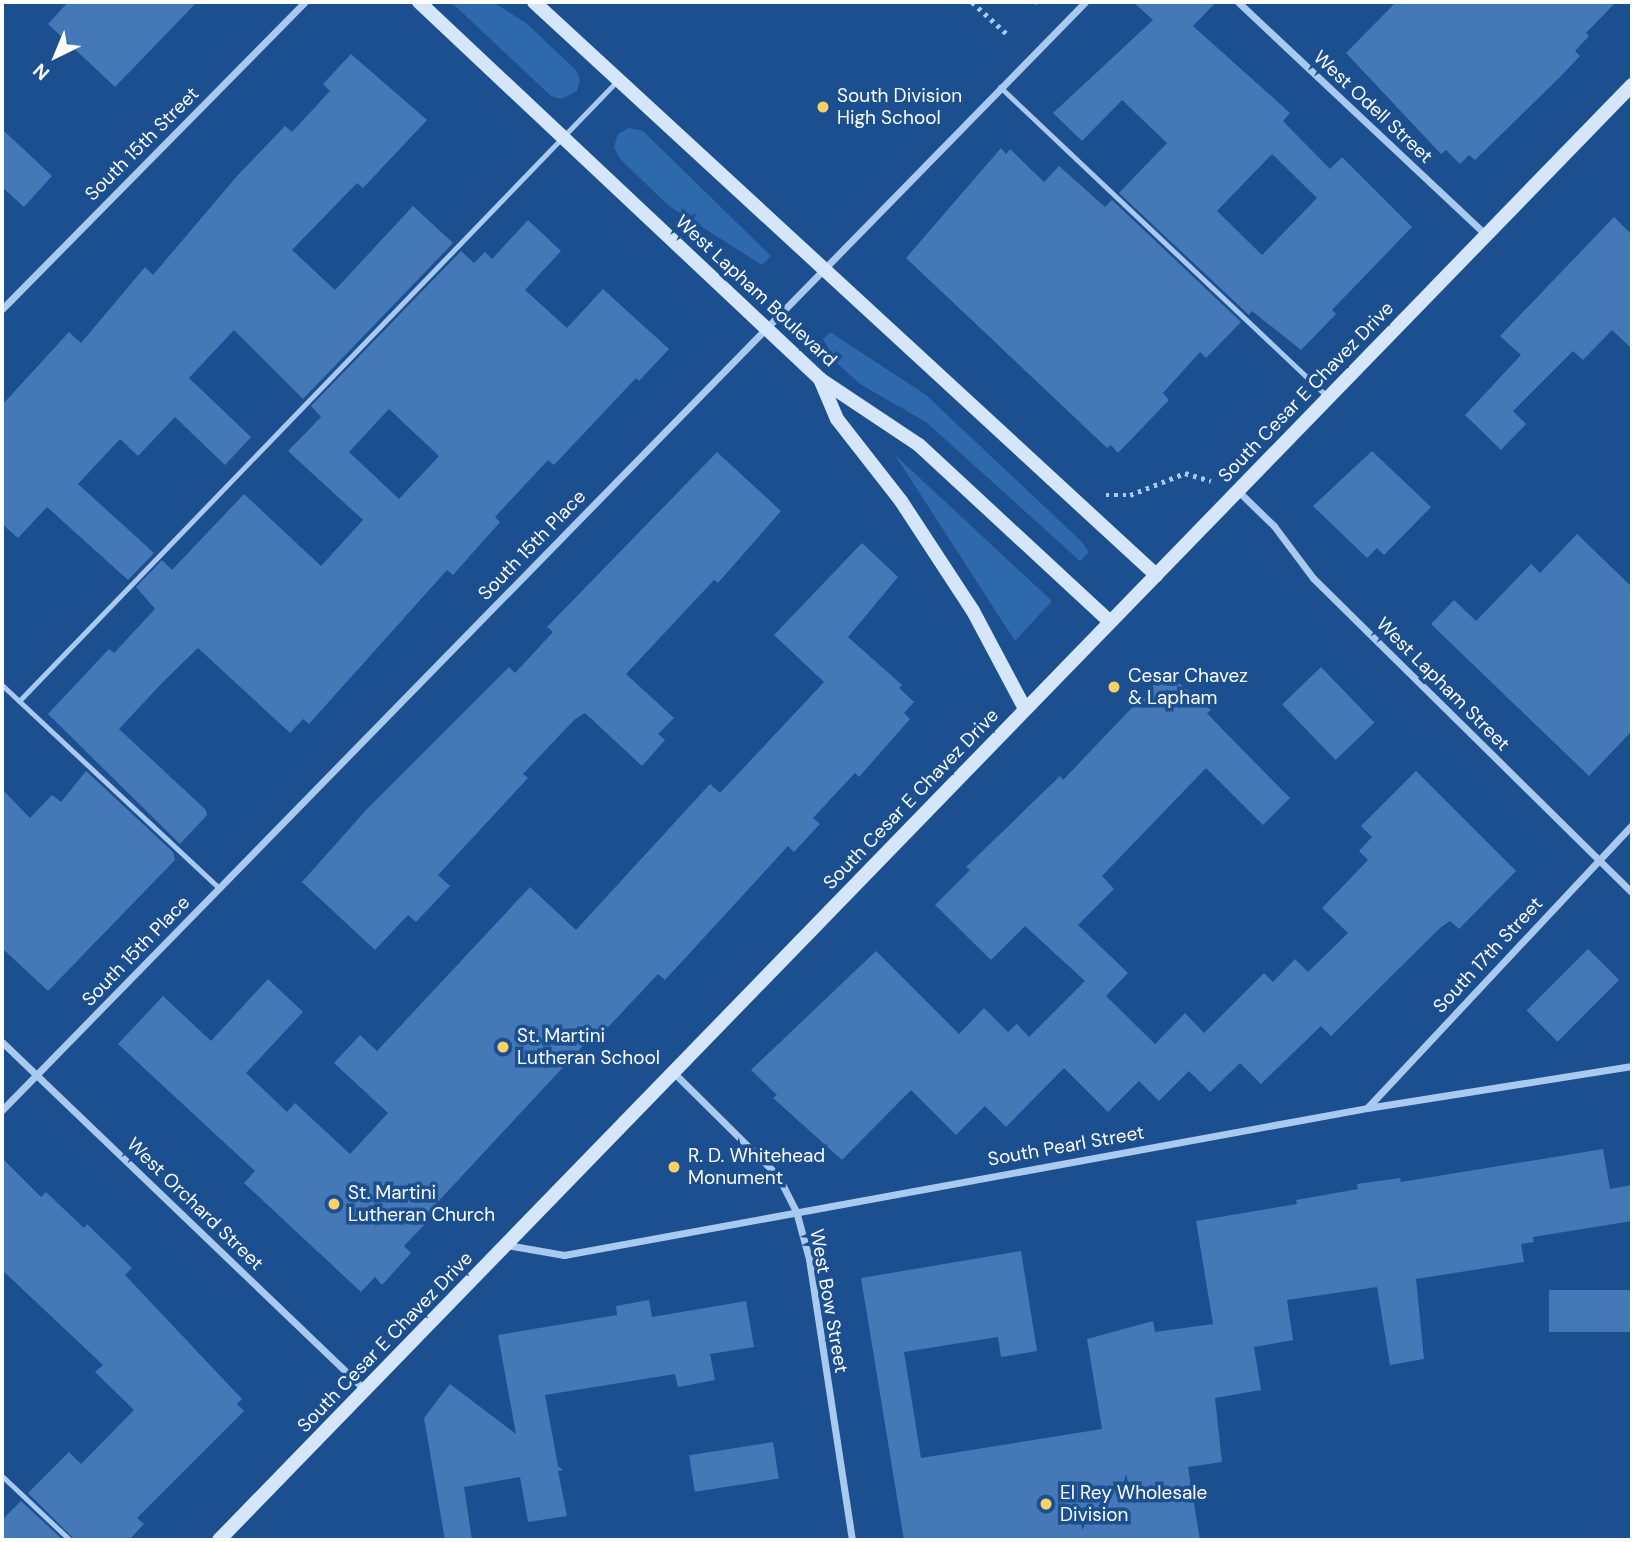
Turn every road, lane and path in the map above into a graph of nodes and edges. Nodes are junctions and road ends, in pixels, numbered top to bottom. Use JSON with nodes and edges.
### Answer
{"nodes":[{"id":1,"x":306,"y":2,"type":"edge"},
{"id":2,"x":419,"y":2,"type":"edge"},
{"id":3,"x":534,"y":2,"type":"edge"},
{"id":4,"x":972,"y":2,"type":"edge"},
{"id":5,"x":1085,"y":2,"type":"edge"},
{"id":6,"x":1238,"y":2,"type":"edge"},
{"id":7,"x":1007,"y":34,"type":"dead end"},
{"id":8,"x":619,"y":79,"type":"junction"},
{"id":9,"x":1632,"y":85,"type":"edge"},
{"id":10,"x":1000,"y":87,"type":"junction"},
{"id":11,"x":564,"y":137,"type":"junction"},
{"id":12,"x":1486,"y":235,"type":"junction"},
{"id":13,"x":824,"y":268,"type":"junction"},
{"id":14,"x":2,"y":309,"type":"edge"},
{"id":15,"x":767,"y":327,"type":"junction"},
{"id":16,"x":820,"y":379,"type":"junction"},
{"id":17,"x":1328,"y":397,"type":"junction"},
{"id":18,"x":1238,"y":491,"type":"junction"},
{"id":19,"x":1069,"y":496,"type":"junction"},
{"id":20,"x":1156,"y":575,"type":"junction"},
{"id":21,"x":1110,"y":622,"type":"junction"},
{"id":22,"x":2,"y":685,"type":"edge"},
{"id":23,"x":19,"y":701,"type":"junction"},
{"id":24,"x":1026,"y":709,"type":"junction"},
{"id":25,"x":1632,"y":825,"type":"edge"},
{"id":26,"x":1598,"y":861,"type":"junction"},
{"id":27,"x":219,"y":888,"type":"junction"},
{"id":28,"x":1632,"y":893,"type":"edge"},
{"id":29,"x":2,"y":1042,"type":"edge"},
{"id":30,"x":1632,"y":1066,"type":"edge"},
{"id":31,"x":673,"y":1072,"type":"junction"},
{"id":32,"x":37,"y":1075,"type":"junction"},
{"id":33,"x":1367,"y":1108,"type":"junction"},
{"id":34,"x":2,"y":1110,"type":"edge"},
{"id":35,"x":796,"y":1212,"type":"junction"},
{"id":36,"x":506,"y":1245,"type":"junction"},
{"id":37,"x":365,"y":1390,"type":"junction"},
{"id":38,"x":2,"y":1476,"type":"edge"},
{"id":39,"x":70,"y":1540,"type":"edge"},
{"id":40,"x":219,"y":1540,"type":"edge"},
{"id":41,"x":852,"y":1540,"type":"edge"}],
"edges":[{"from":1,"to":14,"type":"street","name":"South 15th Street"},
{"from":2,"to":11,"type":"main road","name":"West Lapham Boulevard"},
{"from":3,"to":8,"type":"main road"},
{"from":4,"to":7,"type":"path"},
{"from":5,"to":10,"type":"street","name":"South 15th Place"},
{"from":6,"to":12,"type":"street","name":"West Odell Street"},
{"from":8,"to":11,"type":"lane"},
{"from":8,"to":13,"type":"main road"},
{"from":9,"to":12,"type":"main road","name":"South Cesar E Chavez Drive"},
{"from":10,"to":13,"type":"street","name":"South 15th Place"},
{"from":10,"to":17,"type":"lane"},
{"from":11,"to":15,"type":"main road","name":"West Lapham Boulevard"},
{"from":11,"to":23,"type":"lane"},
{"from":12,"to":17,"type":"main road","name":"South Cesar E Chavez Drive"},
{"from":13,"to":15,"type":"street","name":"South 15th Place"},
{"from":13,"to":19,"type":"main road"},
{"from":15,"to":16,"type":"main road","name":"West Lapham Boulevard"},
{"from":15,"to":27,"type":"street","name":"South 15th Place"},
{"from":16,"to":21,"type":"main road","name":"West Lapham Boulevard"},
{"from":16,"to":24,"type":"main road"},
{"from":17,"to":18,"type":"main road","name":"South Cesar E Chavez Drive"},
{"from":18,"to":19,"type":"path"},
{"from":18,"to":20,"type":"main road","name":"South Cesar E Chavez Drive"},
{"from":18,"to":26,"type":"street","name":"West Lapham Street"},
{"from":19,"to":20,"type":"main road"},
{"from":20,"to":21,"type":"main road","name":"South Cesar E Chavez Drive"},
{"from":21,"to":24,"type":"main road","name":"South Cesar E Chavez Drive"},
{"from":22,"to":23,"type":"lane"},
{"from":23,"to":27,"type":"lane"},
{"from":24,"to":31,"type":"main road","name":"South Cesar E Chavez Drive"},
{"from":25,"to":26,"type":"street","name":"South 17th Street"},
{"from":26,"to":28,"type":"street","name":"West Lapham Street"},
{"from":26,"to":33,"type":"street","name":"South 17th Street"},
{"from":27,"to":32,"type":"street","name":"South 15th Place"},
{"from":29,"to":32,"type":"street","name":"West Orchard Street"},
{"from":30,"to":33,"type":"street","name":"South Pearl Street"},
{"from":31,"to":35,"type":"street","name":"West Bow Street"},
{"from":31,"to":36,"type":"main road","name":"South Cesar E Chavez Drive"},
{"from":32,"to":34,"type":"street","name":"South 15th Place"},
{"from":32,"to":37,"type":"street","name":"West Orchard Street"},
{"from":33,"to":35,"type":"street","name":"South Pearl Street"},
{"from":35,"to":36,"type":"street","name":"South Pearl Street"},
{"from":35,"to":41,"type":"street","name":"West Bow Street"},
{"from":36,"to":37,"type":"main road","name":"South Cesar E Chavez Drive"},
{"from":37,"to":40,"type":"main road","name":"South Cesar E Chavez Drive"},
{"from":38,"to":39,"type":"lane"}]}
